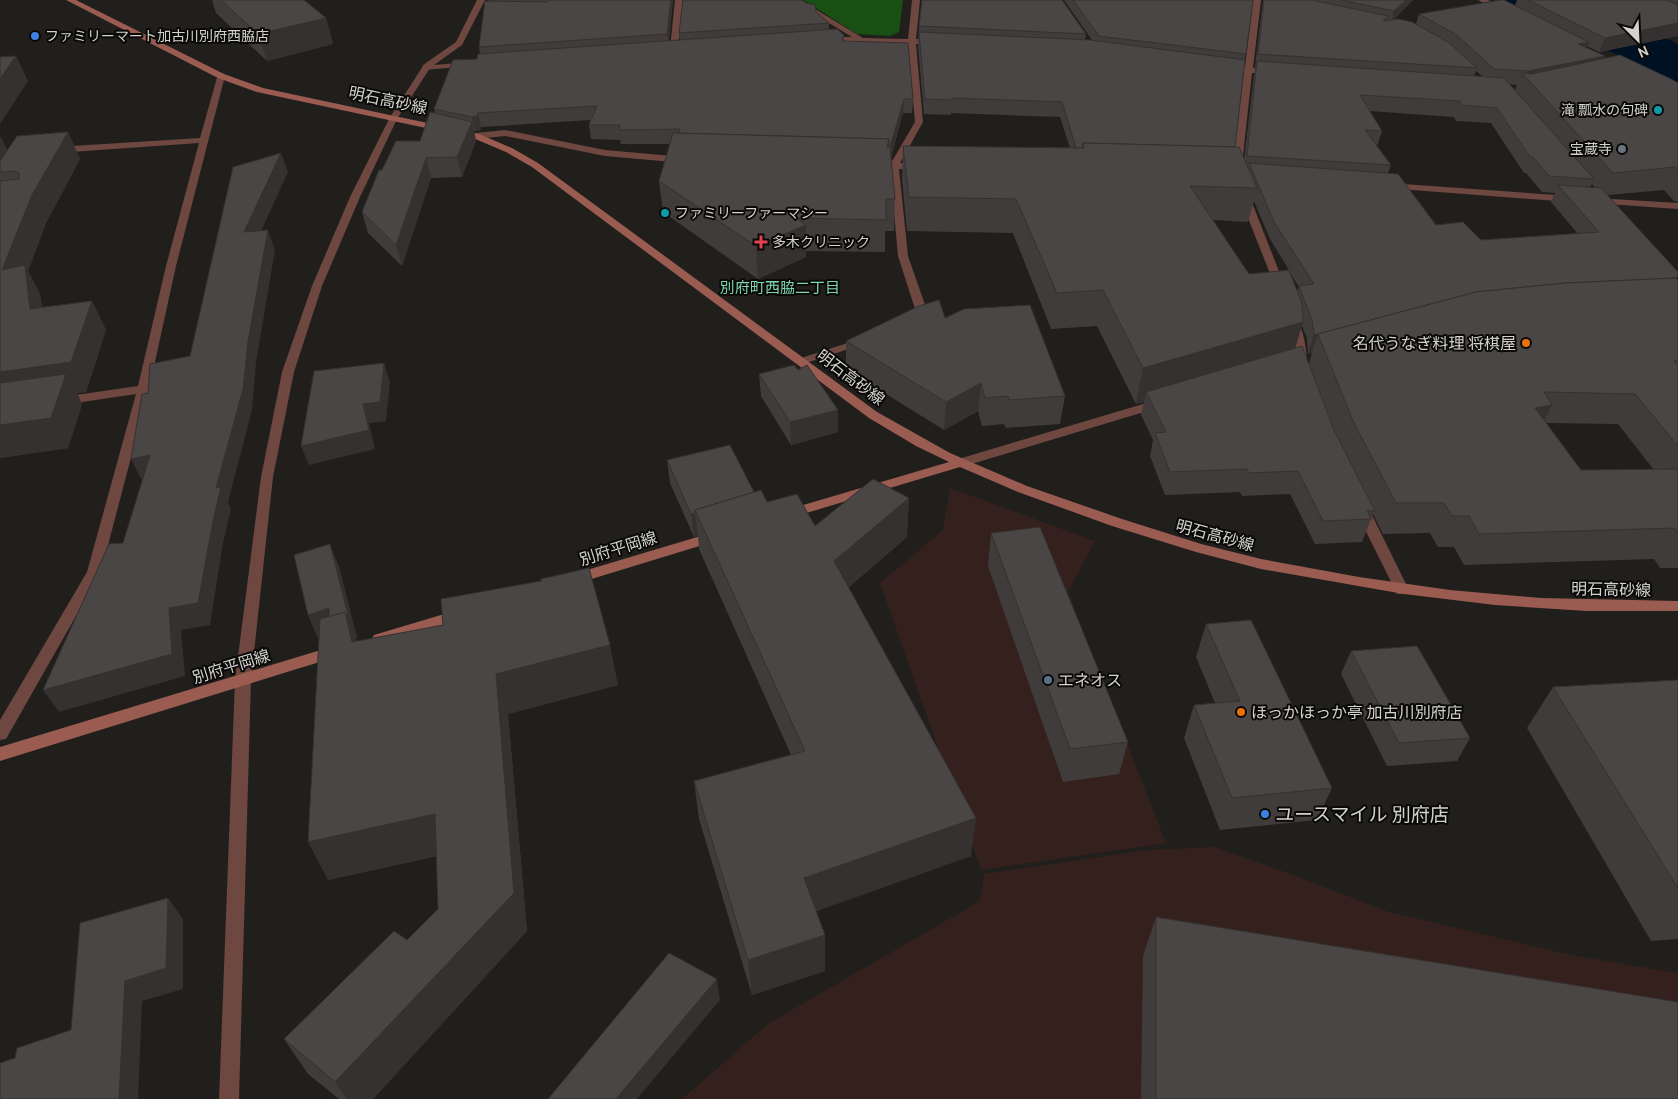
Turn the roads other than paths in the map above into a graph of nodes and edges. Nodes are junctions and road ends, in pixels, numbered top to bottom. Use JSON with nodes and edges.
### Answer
{"nodes":[{"id":1,"x":70,"y":0,"type":"edge"},
{"id":2,"x":481,"y":0,"type":"edge"},
{"id":3,"x":679,"y":0,"type":"edge"},
{"id":4,"x":795,"y":0,"type":"edge"},
{"id":5,"x":916,"y":0,"type":"edge"},
{"id":6,"x":1257,"y":0,"type":"edge"},
{"id":7,"x":1482,"y":0,"type":"edge"},
{"id":8,"x":476,"y":9,"type":"junction"},
{"id":9,"x":485,"y":10,"type":"edge"},
{"id":10,"x":1508,"y":12,"type":"edge"},
{"id":11,"x":860,"y":39,"type":"junction"},
{"id":12,"x":818,"y":40,"type":"edge"},
{"id":13,"x":912,"y":41,"type":"junction"},
{"id":14,"x":942,"y":42,"type":"edge"},
{"id":15,"x":683,"y":48,"type":"edge"},
{"id":16,"x":674,"y":49,"type":"junction"},
{"id":17,"x":664,"y":50,"type":"edge"},
{"id":18,"x":475,"y":64,"type":"edge"},
{"id":19,"x":1218,"y":67,"type":"edge"},
{"id":20,"x":426,"y":68,"type":"junction"},
{"id":21,"x":1247,"y":71,"type":"junction"},
{"id":22,"x":1277,"y":73,"type":"edge"},
{"id":23,"x":221,"y":76,"type":"junction"},
{"id":24,"x":393,"y":119,"type":"junction"},
{"id":25,"x":476,"y":136,"type":"junction"},
{"id":26,"x":205,"y":140,"type":"junction"},
{"id":27,"x":48,"y":150,"type":"edge"},
{"id":28,"x":693,"y":160,"type":"edge"},
{"id":29,"x":865,"y":165,"type":"edge"},
{"id":30,"x":894,"y":166,"type":"junction"},
{"id":31,"x":933,"y":167,"type":"edge"},
{"id":32,"x":1374,"y":185,"type":"edge"},
{"id":33,"x":1599,"y":198,"type":"junction"},
{"id":34,"x":1678,"y":206,"type":"edge"},
{"id":35,"x":1615,"y":216,"type":"edge"},
{"id":36,"x":1283,"y":296,"type":"edge"},
{"id":37,"x":1289,"y":313,"type":"edge"},
{"id":38,"x":906,"y":326,"type":"edge"},
{"id":39,"x":877,"y":336,"type":"edge"},
{"id":40,"x":802,"y":361,"type":"junction"},
{"id":41,"x":1307,"y":379,"type":"edge"},
{"id":42,"x":142,"y":389,"type":"junction"},
{"id":43,"x":1168,"y":400,"type":"edge"},
{"id":44,"x":48,"y":403,"type":"edge"},
{"id":45,"x":960,"y":462,"type":"junction"},
{"id":46,"x":1355,"y":495,"type":"edge"},
{"id":47,"x":772,"y":519,"type":"edge"},
{"id":48,"x":725,"y":534,"type":"edge"},
{"id":49,"x":555,"y":585,"type":"edge"},
{"id":50,"x":1402,"y":590,"type":"junction"},
{"id":51,"x":1678,"y":606,"type":"edge"},
{"id":52,"x":479,"y":608,"type":"edge"},
{"id":53,"x":366,"y":643,"type":"edge"},
{"id":54,"x":347,"y":648,"type":"edge"},
{"id":55,"x":243,"y":680,"type":"junction"},
{"id":56,"x":0,"y":734,"type":"edge"},
{"id":57,"x":0,"y":754,"type":"edge"},
{"id":58,"x":228,"y":1099,"type":"edge"}],
"edges":[{"from":1,"to":23,"type":"main road","name":"明石高砂線"},
{"from":2,"to":8,"type":"street"},
{"from":3,"to":16,"type":"street"},
{"from":4,"to":11,"type":"street"},
{"from":5,"to":13,"type":"street"},
{"from":6,"to":21,"type":"street"},
{"from":7,"to":10,"type":"street"},
{"from":8,"to":9,"type":"street"},
{"from":8,"to":20,"type":"street"},
{"from":11,"to":12,"type":"street"},
{"from":11,"to":13,"type":"street"},
{"from":13,"to":14,"type":"street"},
{"from":13,"to":30,"type":"street"},
{"from":15,"to":16,"type":"street"},
{"from":16,"to":17,"type":"street"},
{"from":18,"to":20,"type":"street"},
{"from":19,"to":21,"type":"street"},
{"from":20,"to":24,"type":"street"},
{"from":21,"to":22,"type":"street"},
{"from":21,"to":36,"type":"street"},
{"from":23,"to":24,"type":"main road","name":"明石高砂線"},
{"from":23,"to":26,"type":"street"},
{"from":24,"to":25,"type":"main road","name":"明石高砂線"},
{"from":24,"to":55,"type":"street"},
{"from":25,"to":28,"type":"street"},
{"from":25,"to":40,"type":"main road","name":"明石高砂線"},
{"from":26,"to":27,"type":"street"},
{"from":26,"to":42,"type":"street"},
{"from":29,"to":30,"type":"street"},
{"from":30,"to":31,"type":"street"},
{"from":30,"to":38,"type":"street"},
{"from":32,"to":33,"type":"street"},
{"from":33,"to":34,"type":"street"},
{"from":33,"to":35,"type":"street"},
{"from":37,"to":41,"type":"street"},
{"from":39,"to":40,"type":"street"},
{"from":40,"to":45,"type":"main road","name":"明石高砂線"},
{"from":42,"to":44,"type":"street"},
{"from":42,"to":56,"type":"street"},
{"from":43,"to":45,"type":"street"},
{"from":45,"to":47,"type":"main road"},
{"from":45,"to":50,"type":"main road","name":"明石高砂線"},
{"from":46,"to":50,"type":"street"},
{"from":48,"to":49,"type":"main road","name":"別府平岡線"},
{"from":50,"to":51,"type":"main road","name":"明石高砂線"},
{"from":52,"to":53,"type":"main road"},
{"from":54,"to":55,"type":"main road","name":"別府平岡線"},
{"from":55,"to":57,"type":"main road","name":"別府平岡線"},
{"from":55,"to":58,"type":"street"}]}
